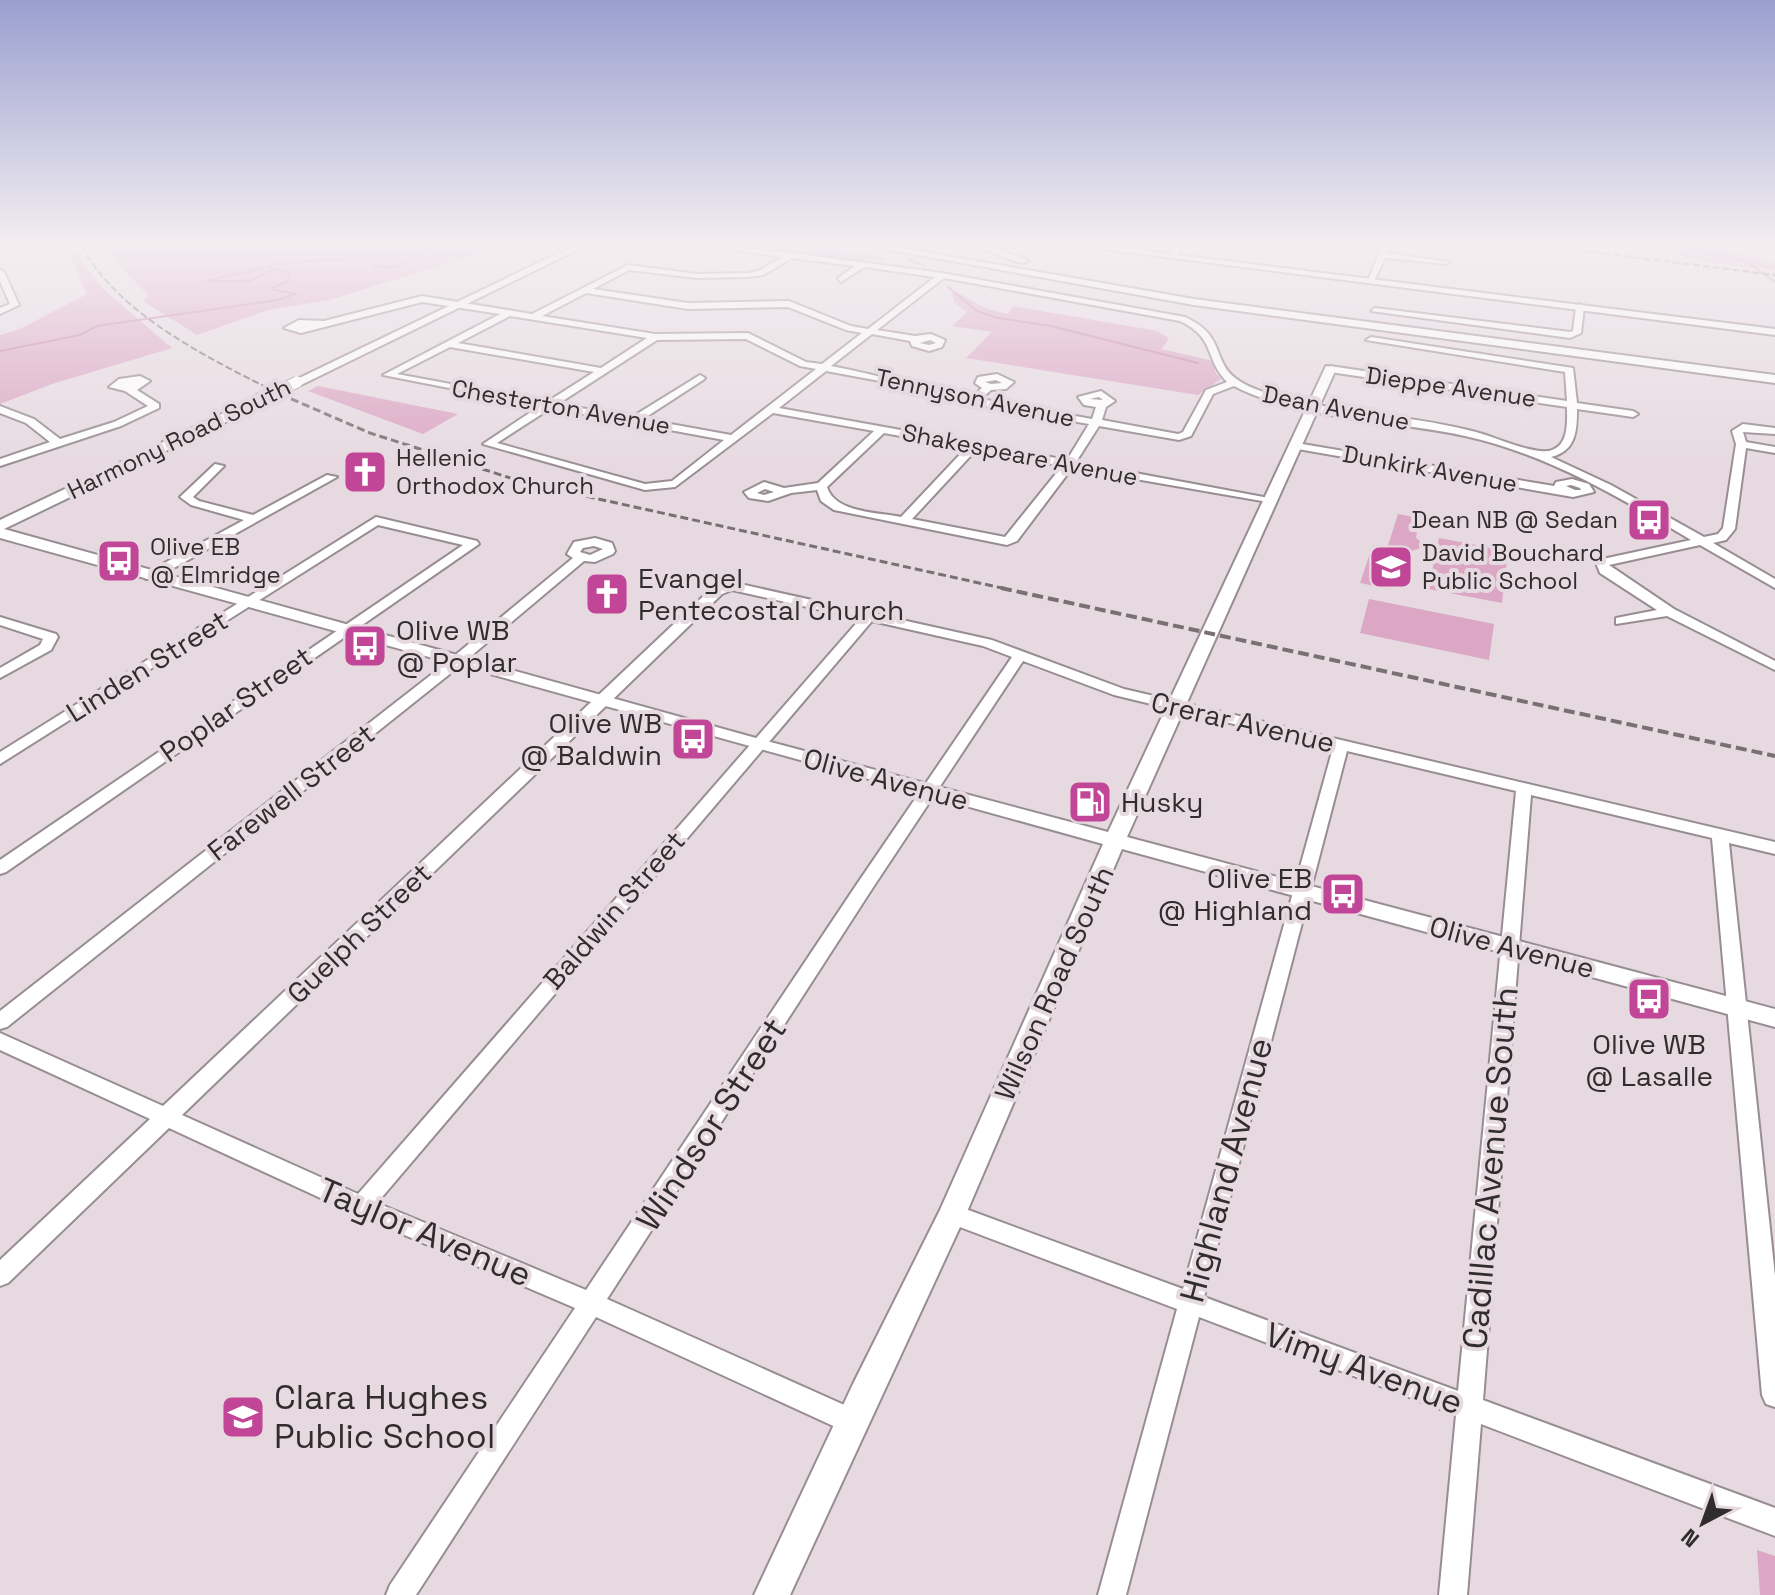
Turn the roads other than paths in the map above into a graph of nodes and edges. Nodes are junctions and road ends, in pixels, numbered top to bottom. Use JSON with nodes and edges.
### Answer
{"nodes":[{"id":1,"x":331,"y":320,"type":"edge"},
{"id":2,"x":423,"y":320,"type":"edge"},
{"id":3,"x":495,"y":320,"type":"edge"},
{"id":4,"x":555,"y":320,"type":"edge"},
{"id":5,"x":830,"y":320,"type":"edge"},
{"id":6,"x":883,"y":320,"type":"edge"},
{"id":7,"x":1178,"y":320,"type":"edge"},
{"id":8,"x":1342,"y":320,"type":"edge"},
{"id":9,"x":1578,"y":320,"type":"edge"},
{"id":10,"x":1685,"y":320,"type":"edge"},
{"id":11,"x":314,"y":325,"type":"dead end"},
{"id":12,"x":1372,"y":325,"type":"junction"},
{"id":13,"x":868,"y":332,"type":"junction"},
{"id":14,"x":1775,"y":332,"type":"edge"},
{"id":15,"x":655,"y":337,"type":"junction"},
{"id":16,"x":915,"y":339,"type":"dead end"},
{"id":17,"x":450,"y":344,"type":"junction"},
{"id":18,"x":822,"y":368,"type":"junction"},
{"id":19,"x":1330,"y":369,"type":"joint"},
{"id":20,"x":603,"y":371,"type":"junction"},
{"id":21,"x":1775,"y":376,"type":"edge"},
{"id":22,"x":700,"y":378,"type":"dead end"},
{"id":23,"x":1233,"y":383,"type":"junction"},
{"id":24,"x":989,"y":387,"type":"dead end"},
{"id":25,"x":128,"y":389,"type":"dead end"},
{"id":26,"x":973,"y":401,"type":"junction"},
{"id":27,"x":547,"y":405,"type":"junction"},
{"id":28,"x":1101,"y":405,"type":"dead end"},
{"id":29,"x":1572,"y":405,"type":"junction"},
{"id":30,"x":1313,"y":406,"type":"junction"},
{"id":31,"x":0,"y":409,"type":"edge"},
{"id":32,"x":770,"y":409,"type":"junction"},
{"id":33,"x":1633,"y":414,"type":"dead end"},
{"id":34,"x":635,"y":420,"type":"junction"},
{"id":35,"x":1096,"y":423,"type":"junction"},
{"id":36,"x":881,"y":430,"type":"junction"},
{"id":37,"x":1775,"y":431,"type":"edge"},
{"id":38,"x":733,"y":439,"type":"junction"},
{"id":39,"x":60,"y":444,"type":"junction"},
{"id":40,"x":1741,"y":444,"type":"junction"},
{"id":41,"x":1296,"y":446,"type":"junction"},
{"id":42,"x":973,"y":447,"type":"junction"},
{"id":43,"x":1775,"y":450,"type":"edge"},
{"id":44,"x":1542,"y":456,"type":"junction"},
{"id":45,"x":0,"y":463,"type":"edge"},
{"id":46,"x":1068,"y":465,"type":"junction"},
{"id":47,"x":219,"y":466,"type":"dead end"},
{"id":48,"x":331,"y":477,"type":"dead end"},
{"id":49,"x":821,"y":486,"type":"junction"},
{"id":50,"x":783,"y":491,"type":"dead end"},
{"id":51,"x":1565,"y":491,"type":"dead end"},
{"id":52,"x":1269,"y":501,"type":"junction"},
{"id":53,"x":255,"y":519,"type":"junction"},
{"id":54,"x":376,"y":521,"type":"joint"},
{"id":55,"x":904,"y":521,"type":"junction"},
{"id":56,"x":0,"y":526,"type":"edge"},
{"id":57,"x":0,"y":533,"type":"edge"},
{"id":58,"x":1701,"y":543,"type":"junction"},
{"id":59,"x":580,"y":558,"type":"dead end"},
{"id":60,"x":150,"y":576,"type":"junction"},
{"id":61,"x":1775,"y":584,"type":"edge"},
{"id":62,"x":717,"y":591,"type":"joint"},
{"id":63,"x":246,"y":604,"type":"junction"},
{"id":64,"x":1669,"y":612,"type":"junction"},
{"id":65,"x":869,"y":616,"type":"junction"},
{"id":66,"x":0,"y":621,"type":"edge"},
{"id":67,"x":1621,"y":621,"type":"dead end"},
{"id":68,"x":343,"y":630,"type":"junction"},
{"id":69,"x":1021,"y":654,"type":"junction"},
{"id":70,"x":456,"y":661,"type":"junction"},
{"id":71,"x":1775,"y":666,"type":"edge"},
{"id":72,"x":0,"y":674,"type":"edge"},
{"id":73,"x":600,"y":701,"type":"junction"},
{"id":74,"x":1176,"y":706,"type":"junction"},
{"id":75,"x":756,"y":744,"type":"junction"},
{"id":76,"x":1341,"y":745,"type":"junction"},
{"id":77,"x":0,"y":759,"type":"edge"},
{"id":78,"x":1524,"y":789,"type":"junction"},
{"id":79,"x":928,"y":790,"type":"junction"},
{"id":80,"x":1720,"y":835,"type":"junction"},
{"id":81,"x":1117,"y":839,"type":"junction"},
{"id":82,"x":1775,"y":848,"type":"edge"},
{"id":83,"x":0,"y":868,"type":"edge"},
{"id":84,"x":1300,"y":890,"type":"junction"},
{"id":85,"x":1508,"y":946,"type":"junction"},
{"id":86,"x":1735,"y":1007,"type":"junction"},
{"id":87,"x":1775,"y":1018,"type":"edge"},
{"id":88,"x":0,"y":1022,"type":"edge"},
{"id":89,"x":0,"y":1041,"type":"edge"},
{"id":90,"x":169,"y":1116,"type":"junction"},
{"id":91,"x":361,"y":1206,"type":"junction"},
{"id":92,"x":952,"y":1214,"type":"junction"},
{"id":93,"x":0,"y":1275,"type":"edge"},
{"id":94,"x":594,"y":1305,"type":"junction"},
{"id":95,"x":1191,"y":1305,"type":"junction"},
{"id":96,"x":1775,"y":1395,"type":"edge"},
{"id":97,"x":1470,"y":1407,"type":"junction"},
{"id":98,"x":851,"y":1421,"type":"junction"},
{"id":99,"x":1775,"y":1522,"type":"edge"},
{"id":100,"x":400,"y":1595,"type":"edge"},
{"id":101,"x":772,"y":1595,"type":"edge"},
{"id":102,"x":1112,"y":1595,"type":"edge"},
{"id":103,"x":1453,"y":1595,"type":"edge"}],
"edges":[{"from":1,"to":11,"type":"street","name":"Tennyson Avenue"},
{"from":2,"to":56,"type":"main road","name":"Harmony Road South","bridge":true},
{"from":3,"to":17,"type":"street"},
{"from":4,"to":15,"type":"street","name":"Tennyson Avenue"},
{"from":5,"to":13,"type":"street"},
{"from":6,"to":13,"type":"street"},
{"from":7,"to":23,"type":"street","name":"Dean Avenue"},
{"from":8,"to":12,"type":"highway"},
{"from":9,"to":12,"type":"street"},
{"from":10,"to":14,"type":"main road"},
{"from":12,"to":21,"type":"highway"},
{"from":12,"to":29,"type":"street"},
{"from":13,"to":16,"type":"street"},
{"from":13,"to":18,"type":"street"},
{"from":15,"to":18,"type":"street","name":"Tennyson Avenue"},
{"from":15,"to":20,"type":"street"},
{"from":17,"to":20,"type":"street"},
{"from":17,"to":27,"type":"street","name":"Chesterton Avenue"},
{"from":18,"to":26,"type":"street","name":"Tennyson Avenue"},
{"from":18,"to":32,"type":"street"},
{"from":19,"to":29,"type":"street","name":"Dieppe Avenue"},
{"from":19,"to":30,"type":"main road","name":"Wilson Road South"},
{"from":20,"to":27,"type":"street"},
{"from":22,"to":34,"type":"street"},
{"from":23,"to":30,"type":"street","name":"Dean Avenue"},
{"from":23,"to":35,"type":"street","name":"Tennyson Avenue"},
{"from":24,"to":26,"type":"street"},
{"from":25,"to":39,"type":"street"},
{"from":26,"to":35,"type":"street","name":"Tennyson Avenue"},
{"from":27,"to":34,"type":"street","name":"Chesterton Avenue"},
{"from":27,"to":38,"type":"street"},
{"from":28,"to":35,"type":"street"},
{"from":29,"to":33,"type":"street","name":"Dieppe Avenue"},
{"from":29,"to":44,"type":"street"},
{"from":30,"to":41,"type":"main road","name":"Wilson Road South"},
{"from":30,"to":44,"type":"street","name":"Dean Avenue"},
{"from":31,"to":39,"type":"street"},
{"from":32,"to":36,"type":"street","name":"Shakespeare Avenue"},
{"from":32,"to":38,"type":"street"},
{"from":34,"to":38,"type":"street","name":"Chesterton Avenue"},
{"from":35,"to":46,"type":"street"},
{"from":36,"to":42,"type":"street","name":"Shakespeare Avenue"},
{"from":36,"to":49,"type":"street"},
{"from":37,"to":40,"type":"street"},
{"from":39,"to":45,"type":"street"},
{"from":40,"to":43,"type":"street"},
{"from":40,"to":58,"type":"street"},
{"from":41,"to":51,"type":"street","name":"Dunkirk Avenue"},
{"from":41,"to":52,"type":"main road","name":"Wilson Road South"},
{"from":42,"to":46,"type":"street","name":"Shakespeare Avenue"},
{"from":42,"to":55,"type":"street"},
{"from":44,"to":58,"type":"street","name":"Dean Avenue"},
{"from":46,"to":52,"type":"street","name":"Shakespeare Avenue"},
{"from":46,"to":55,"type":"street"},
{"from":47,"to":53,"type":"street"},
{"from":48,"to":53,"type":"street"},
{"from":49,"to":50,"type":"street"},
{"from":49,"to":55,"type":"street"},
{"from":52,"to":74,"type":"main road","name":"Wilson Road South"},
{"from":53,"to":60,"type":"street"},
{"from":54,"to":63,"type":"street","name":"Linden Street"},
{"from":54,"to":68,"type":"street","name":"Poplar Street"},
{"from":57,"to":60,"type":"main road","name":"Olive Avenue"},
{"from":58,"to":61,"type":"street","name":"Dean Avenue"},
{"from":58,"to":64,"type":"street"},
{"from":59,"to":70,"type":"street","name":"Farewell Street"},
{"from":60,"to":63,"type":"main road","name":"Olive Avenue"},
{"from":62,"to":65,"type":"street","name":"Crerar Avenue"},
{"from":62,"to":73,"type":"street","name":"Guelph Street"},
{"from":63,"to":68,"type":"main road","name":"Olive Avenue"},
{"from":63,"to":77,"type":"street","name":"Linden Street"},
{"from":64,"to":67,"type":"street"},
{"from":64,"to":71,"type":"street"},
{"from":65,"to":69,"type":"street","name":"Crerar Avenue"},
{"from":65,"to":75,"type":"street","name":"Baldwin Street"},
{"from":66,"to":72,"type":"street"},
{"from":68,"to":70,"type":"main road","name":"Olive Avenue"},
{"from":68,"to":83,"type":"street","name":"Poplar Street"},
{"from":69,"to":74,"type":"street","name":"Crerar Avenue"},
{"from":69,"to":79,"type":"street","name":"Windsor Street"},
{"from":70,"to":73,"type":"main road","name":"Olive Avenue"},
{"from":70,"to":88,"type":"street","name":"Farewell Street"},
{"from":73,"to":75,"type":"main road","name":"Olive Avenue"},
{"from":73,"to":90,"type":"street","name":"Guelph Street"},
{"from":74,"to":76,"type":"street","name":"Crerar Avenue"},
{"from":74,"to":81,"type":"main road","name":"Wilson Road South"},
{"from":75,"to":79,"type":"main road","name":"Olive Avenue"},
{"from":75,"to":91,"type":"street","name":"Baldwin Street"},
{"from":76,"to":78,"type":"street","name":"Crerar Avenue"},
{"from":76,"to":84,"type":"street","name":"Highland Avenue"},
{"from":78,"to":80,"type":"street","name":"Crerar Avenue"},
{"from":78,"to":85,"type":"street","name":"Cadillac Avenue South"},
{"from":79,"to":81,"type":"main road","name":"Olive Avenue"},
{"from":79,"to":94,"type":"street","name":"Windsor Street"},
{"from":80,"to":82,"type":"street","name":"Crerar Avenue"},
{"from":80,"to":86,"type":"street"},
{"from":81,"to":84,"type":"main road","name":"Olive Avenue"},
{"from":81,"to":92,"type":"main road","name":"Wilson Road South"},
{"from":84,"to":85,"type":"main road","name":"Olive Avenue"},
{"from":84,"to":95,"type":"street","name":"Highland Avenue"},
{"from":85,"to":86,"type":"main road","name":"Olive Avenue"},
{"from":85,"to":97,"type":"street","name":"Cadillac Avenue South"},
{"from":86,"to":87,"type":"main road","name":"Olive Avenue"},
{"from":86,"to":96,"type":"street"},
{"from":89,"to":90,"type":"street","name":"Taylor Avenue"},
{"from":90,"to":91,"type":"street","name":"Taylor Avenue"},
{"from":90,"to":93,"type":"street","name":"Guelph Street"},
{"from":91,"to":94,"type":"street","name":"Taylor Avenue"},
{"from":92,"to":95,"type":"street","name":"Vimy Avenue"},
{"from":92,"to":98,"type":"main road","name":"Wilson Road South"},
{"from":94,"to":98,"type":"street","name":"Taylor Avenue"},
{"from":94,"to":100,"type":"street","name":"Windsor Street"},
{"from":95,"to":97,"type":"street","name":"Vimy Avenue"},
{"from":95,"to":102,"type":"street","name":"Highland Avenue"},
{"from":97,"to":99,"type":"street","name":"Vimy Avenue"},
{"from":97,"to":103,"type":"street","name":"Cadillac Avenue South"},
{"from":98,"to":101,"type":"main road","name":"Wilson Road South"}]}
